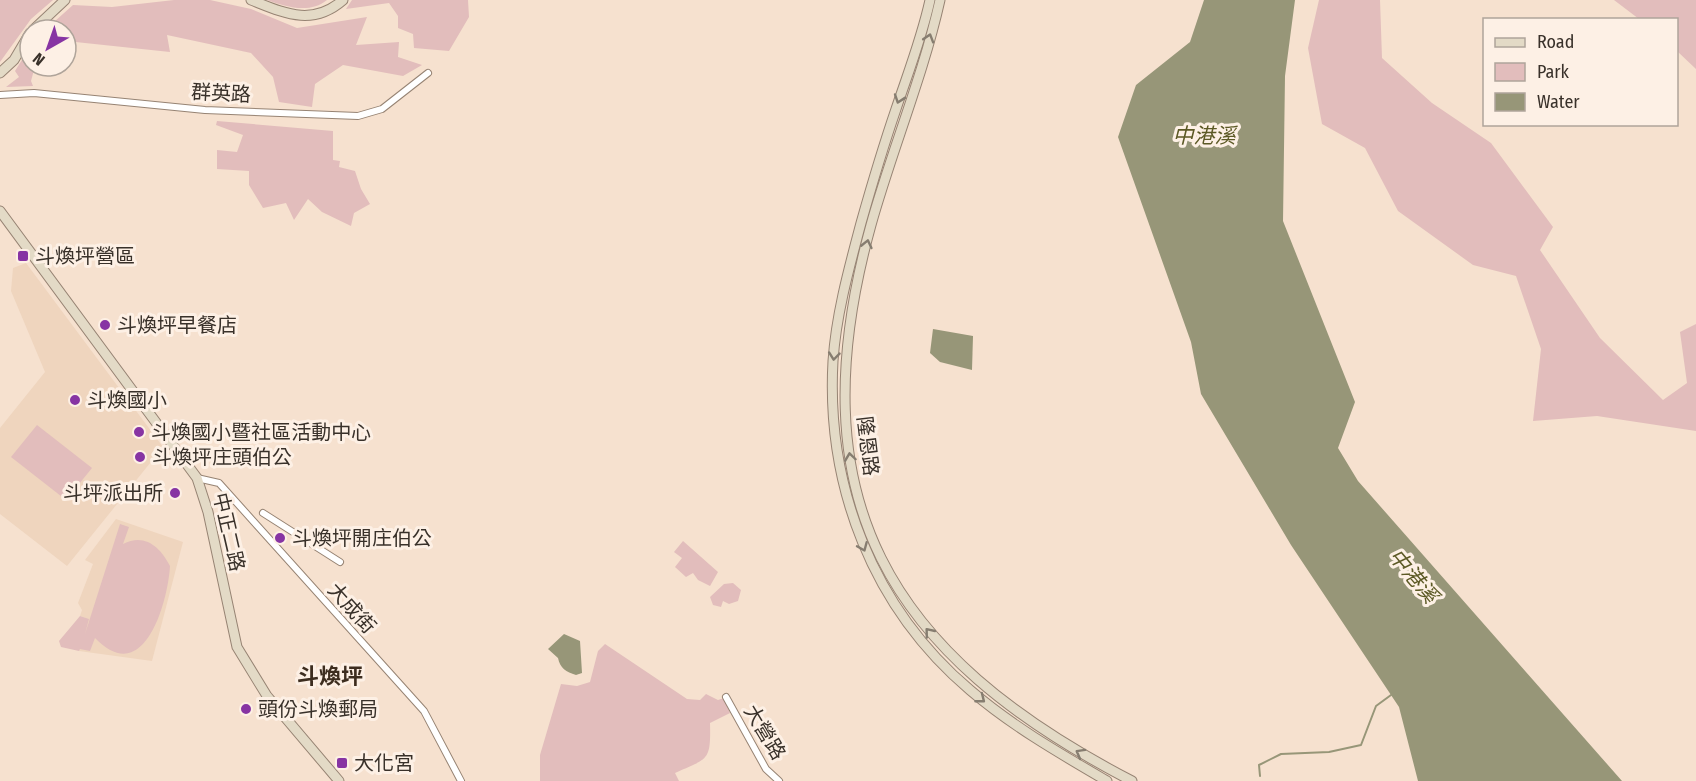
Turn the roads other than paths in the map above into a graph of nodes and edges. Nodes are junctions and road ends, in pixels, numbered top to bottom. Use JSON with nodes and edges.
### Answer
{"nodes":[{"id":1,"x":65,"y":0,"type":"edge"},
{"id":2,"x":251,"y":0,"type":"edge"},
{"id":3,"x":343,"y":0,"type":"edge"},
{"id":4,"x":934,"y":2,"type":"edge"},
{"id":5,"x":46,"y":18,"type":"edge"},
{"id":6,"x":18,"y":53,"type":"edge"},
{"id":7,"x":0,"y":73,"type":"edge"},
{"id":8,"x":428,"y":73,"type":"dead end"},
{"id":9,"x":0,"y":95,"type":"edge"},
{"id":10,"x":0,"y":211,"type":"edge"},
{"id":11,"x":197,"y":478,"type":"junction"},
{"id":12,"x":263,"y":513,"type":"dead end"},
{"id":13,"x":340,"y":562,"type":"dead end"},
{"id":14,"x":726,"y":697,"type":"dead end"},
{"id":15,"x":339,"y":781,"type":"edge"},
{"id":16,"x":461,"y":781,"type":"edge"},
{"id":17,"x":779,"y":781,"type":"edge"},
{"id":18,"x":1107,"y":781,"type":"edge"},
{"id":19,"x":1131,"y":781,"type":"edge"}],
"edges":[{"from":1,"to":5,"type":"main road"},
{"from":2,"to":3,"type":"main road"},
{"from":4,"to":18,"type":"main road","name":"隆恩路","one_way":true},
{"from":19,"to":4,"type":"main road","name":"隆恩路","one_way":true},
{"from":6,"to":7,"type":"main road"},
{"from":8,"to":9,"type":"street","name":"群英路"},
{"from":10,"to":11,"type":"main road","name":"中正二路"},
{"from":11,"to":15,"type":"main road","name":"中正二路"},
{"from":11,"to":16,"type":"street","name":"大成街"},
{"from":12,"to":13,"type":"street"},
{"from":14,"to":17,"type":"street","name":"大營路"}]}
